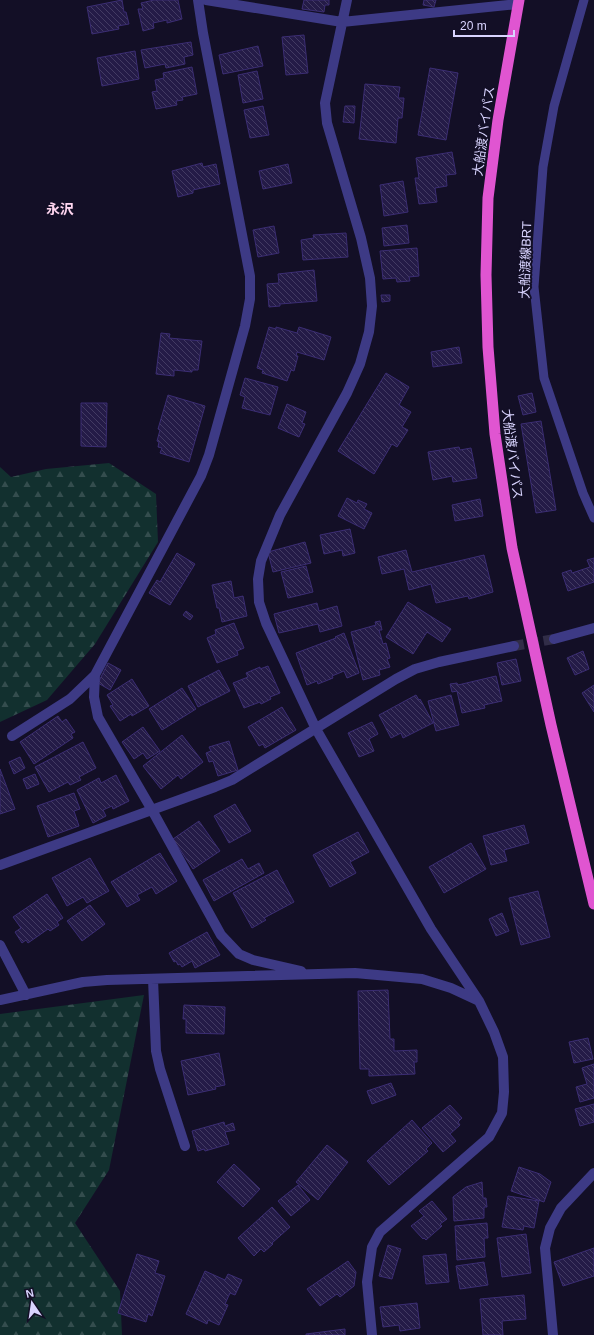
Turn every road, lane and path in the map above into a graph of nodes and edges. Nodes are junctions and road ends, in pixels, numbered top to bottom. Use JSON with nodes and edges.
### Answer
{"nodes":[{"id":1,"x":198,"y":0,"type":"edge"},
{"id":2,"x":206,"y":0,"type":"edge"},
{"id":3,"x":347,"y":0,"type":"edge"},
{"id":4,"x":584,"y":0,"type":"edge"},
{"id":5,"x":518,"y":2,"type":"edge"},
{"id":6,"x":342,"y":22,"type":"junction"},
{"id":7,"x":594,"y":518,"type":"edge"},
{"id":8,"x":594,"y":628,"type":"edge"},
{"id":9,"x":554,"y":639,"type":"tunnel mouth"},
{"id":10,"x":514,"y":646,"type":"tunnel mouth"},
{"id":11,"x":95,"y":675,"type":"junction"},
{"id":12,"x":316,"y":729,"type":"junction"},
{"id":13,"x":12,"y":736,"type":"dead end"},
{"id":14,"x":152,"y":810,"type":"junction"},
{"id":15,"x":0,"y":865,"type":"edge"},
{"id":16,"x":594,"y":904,"type":"edge"},
{"id":17,"x":0,"y":945,"type":"edge"},
{"id":18,"x":315,"y":974,"type":"junction"},
{"id":19,"x":154,"y":979,"type":"junction"},
{"id":20,"x":26,"y":995,"type":"junction"},
{"id":21,"x":0,"y":1000,"type":"edge"},
{"id":22,"x":479,"y":1001,"type":"junction"},
{"id":23,"x":184,"y":1146,"type":"dead end"},
{"id":24,"x":594,"y":1173,"type":"edge"},
{"id":25,"x":372,"y":1335,"type":"edge"},
{"id":26,"x":553,"y":1335,"type":"edge"}],
"edges":[{"from":1,"to":11,"type":"street"},
{"from":2,"to":6,"type":"street"},
{"from":3,"to":6,"type":"street"},
{"from":4,"to":7,"type":"lane","name":"大船渡線BRT"},
{"from":5,"to":6,"type":"street"},
{"from":5,"to":16,"type":"highway","name":"大船渡バイパス"},
{"from":6,"to":12,"type":"street"},
{"from":8,"to":9,"type":"street"},
{"from":10,"to":12,"type":"street"},
{"from":11,"to":13,"type":"street"},
{"from":11,"to":14,"type":"street"},
{"from":12,"to":14,"type":"street"},
{"from":12,"to":22,"type":"street"},
{"from":14,"to":15,"type":"street"},
{"from":14,"to":18,"type":"street"},
{"from":17,"to":20,"type":"street"},
{"from":18,"to":19,"type":"street"},
{"from":18,"to":22,"type":"street"},
{"from":19,"to":20,"type":"street"},
{"from":19,"to":23,"type":"street"},
{"from":20,"to":21,"type":"street"},
{"from":22,"to":25,"type":"street"},
{"from":24,"to":26,"type":"street"}]}
